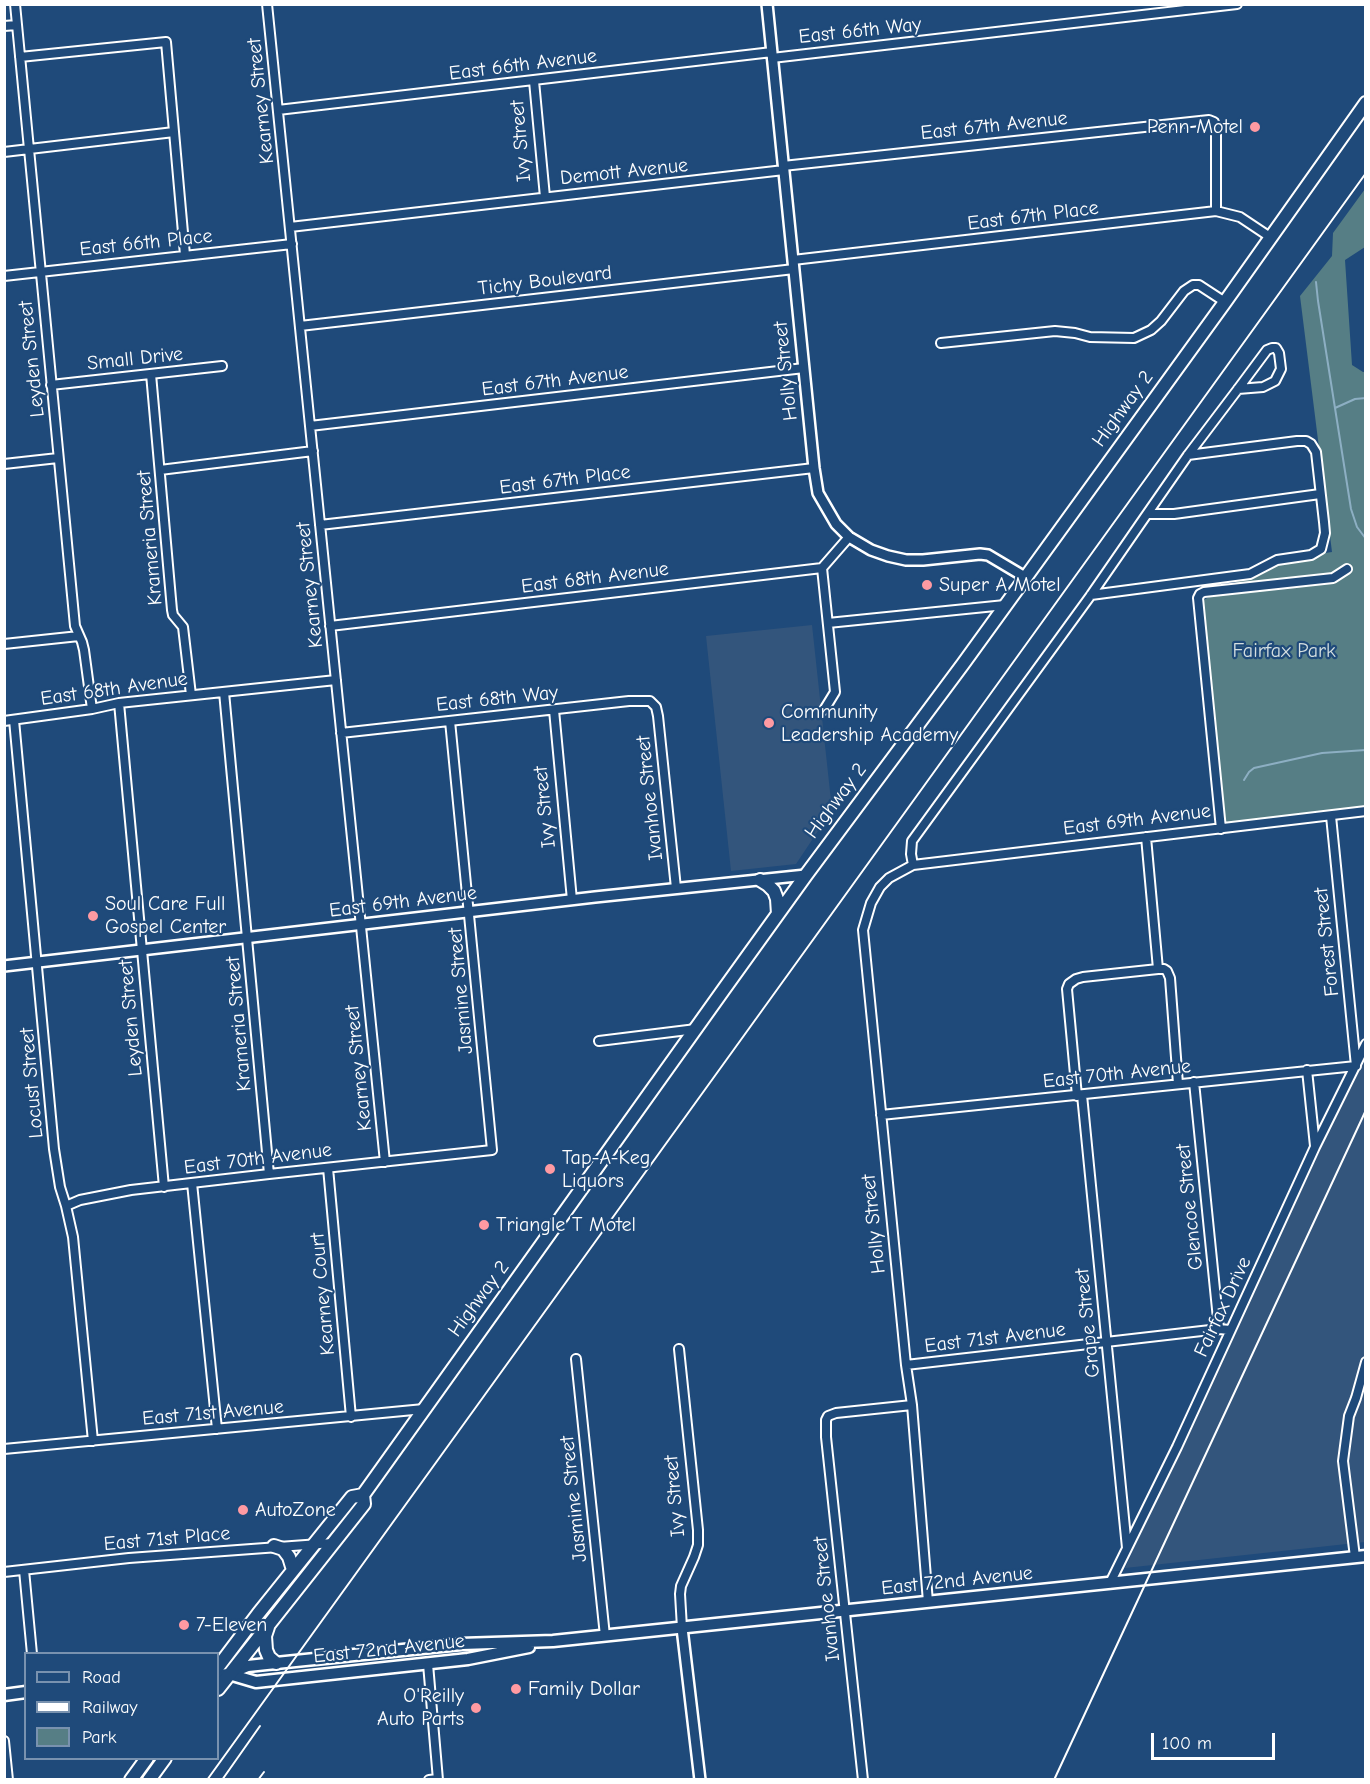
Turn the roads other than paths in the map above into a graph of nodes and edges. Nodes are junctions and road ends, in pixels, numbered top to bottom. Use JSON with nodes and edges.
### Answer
{"nodes":[{"id":1,"x":15,"y":4,"type":"edge"},
{"id":2,"x":267,"y":4,"type":"edge"},
{"id":3,"x":767,"y":4,"type":"edge"},
{"id":4,"x":1238,"y":4,"type":"edge"},
{"id":5,"x":1208,"y":6,"type":"edge"},
{"id":6,"x":17,"y":25,"type":"junction"},
{"id":7,"x":4,"y":26,"type":"edge"},
{"id":8,"x":772,"y":55,"type":"junction"},
{"id":9,"x":20,"y":57,"type":"junction"},
{"id":10,"x":534,"y":81,"type":"junction"},
{"id":11,"x":1365,"y":103,"type":"edge"},
{"id":12,"x":278,"y":110,"type":"junction"},
{"id":13,"x":174,"y":132,"type":"junction"},
{"id":14,"x":28,"y":149,"type":"junction"},
{"id":15,"x":4,"y":152,"type":"edge"},
{"id":16,"x":784,"y":168,"type":"junction"},
{"id":17,"x":545,"y":197,"type":"junction"},
{"id":18,"x":1216,"y":211,"type":"junction"},
{"id":19,"x":290,"y":227,"type":"junction"},
{"id":20,"x":1270,"y":237,"type":"junction"},
{"id":21,"x":292,"y":244,"type":"junction"},
{"id":22,"x":185,"y":255,"type":"junction"},
{"id":23,"x":793,"y":264,"type":"junction"},
{"id":24,"x":40,"y":271,"type":"junction"},
{"id":25,"x":4,"y":276,"type":"edge"},
{"id":26,"x":1224,"y":302,"type":"junction"},
{"id":27,"x":300,"y":326,"type":"junction"},
{"id":28,"x":941,"y":343,"type":"dead end"},
{"id":29,"x":222,"y":366,"type":"dead end"},
{"id":30,"x":804,"y":368,"type":"junction"},
{"id":31,"x":151,"y":374,"type":"junction"},
{"id":32,"x":51,"y":385,"type":"junction"},
{"id":33,"x":1238,"y":388,"type":"junction"},
{"id":34,"x":310,"y":426,"type":"junction"},
{"id":35,"x":313,"y":452,"type":"junction"},
{"id":36,"x":1188,"y":455,"type":"junction"},
{"id":37,"x":58,"y":458,"type":"junction"},
{"id":38,"x":4,"y":464,"type":"edge"},
{"id":39,"x":814,"y":468,"type":"junction"},
{"id":40,"x":160,"y":470,"type":"junction"},
{"id":41,"x":1320,"y":494,"type":"junction"},
{"id":42,"x":1147,"y":514,"type":"junction"},
{"id":43,"x":320,"y":525,"type":"junction"},
{"id":44,"x":849,"y":537,"type":"junction"},
{"id":45,"x":822,"y":568,"type":"junction"},
{"id":46,"x":1347,"y":569,"type":"dead end"},
{"id":47,"x":1025,"y":577,"type":"junction"},
{"id":48,"x":1091,"y":595,"type":"junction"},
{"id":49,"x":1005,"y":605,"type":"junction"},
{"id":50,"x":828,"y":624,"type":"junction"},
{"id":51,"x":330,"y":626,"type":"junction"},
{"id":52,"x":79,"y":636,"type":"junction"},
{"id":53,"x":4,"y":644,"type":"edge"},
{"id":54,"x":336,"y":680,"type":"junction"},
{"id":55,"x":225,"y":692,"type":"junction"},
{"id":56,"x":190,"y":695,"type":"junction"},
{"id":57,"x":119,"y":703,"type":"junction"},
{"id":58,"x":654,"y":705,"type":"joint"},
{"id":59,"x":92,"y":709,"type":"junction"},
{"id":60,"x":554,"y":710,"type":"junction"},
{"id":61,"x":824,"y":710,"type":"dead end"},
{"id":62,"x":14,"y":720,"type":"junction"},
{"id":63,"x":4,"y":721,"type":"edge"},
{"id":64,"x":450,"y":721,"type":"junction"},
{"id":65,"x":341,"y":733,"type":"junction"},
{"id":66,"x":1365,"y":811,"type":"edge"},
{"id":67,"x":1331,"y":816,"type":"junction"},
{"id":68,"x":1221,"y":829,"type":"junction"},
{"id":69,"x":1146,"y":837,"type":"junction"},
{"id":70,"x":913,"y":865,"type":"junction"},
{"id":71,"x":806,"y":875,"type":"junction"},
{"id":72,"x":760,"y":880,"type":"junction"},
{"id":73,"x":676,"y":888,"type":"junction"},
{"id":74,"x":572,"y":900,"type":"junction"},
{"id":75,"x":470,"y":912,"type":"junction"},
{"id":76,"x":778,"y":914,"type":"junction"},
{"id":77,"x":361,"y":925,"type":"junction"},
{"id":78,"x":247,"y":939,"type":"junction"},
{"id":79,"x":142,"y":950,"type":"junction"},
{"id":80,"x":38,"y":962,"type":"junction"},
{"id":81,"x":4,"y":966,"type":"edge"},
{"id":82,"x":1158,"y":969,"type":"junction"},
{"id":83,"x":696,"y":1029,"type":"junction"},
{"id":84,"x":599,"y":1041,"type":"dead end"},
{"id":85,"x":1365,"y":1044,"type":"edge"},
{"id":86,"x":1356,"y":1066,"type":"junction"},
{"id":87,"x":1307,"y":1070,"type":"junction"},
{"id":88,"x":1194,"y":1082,"type":"junction"},
{"id":89,"x":1178,"y":1084,"type":"junction"},
{"id":90,"x":1080,"y":1095,"type":"junction"},
{"id":91,"x":881,"y":1115,"type":"junction"},
{"id":92,"x":1315,"y":1147,"type":"junction"},
{"id":93,"x":492,"y":1150,"type":"joint"},
{"id":94,"x":385,"y":1162,"type":"junction"},
{"id":95,"x":328,"y":1168,"type":"junction"},
{"id":96,"x":269,"y":1173,"type":"junction"},
{"id":97,"x":192,"y":1183,"type":"junction"},
{"id":98,"x":164,"y":1187,"type":"junction"},
{"id":99,"x":66,"y":1206,"type":"junction"},
{"id":100,"x":1219,"y":1329,"type":"junction"},
{"id":101,"x":1230,"y":1330,"type":"junction"},
{"id":102,"x":1107,"y":1341,"type":"junction"},
{"id":103,"x":680,"y":1349,"type":"dead end"},
{"id":104,"x":576,"y":1359,"type":"dead end"},
{"id":105,"x":1365,"y":1362,"type":"edge"},
{"id":106,"x":906,"y":1365,"type":"junction"},
{"id":107,"x":912,"y":1405,"type":"junction"},
{"id":108,"x":424,"y":1409,"type":"junction"},
{"id":109,"x":351,"y":1417,"type":"junction"},
{"id":110,"x":217,"y":1429,"type":"junction"},
{"id":111,"x":93,"y":1441,"type":"junction"},
{"id":112,"x":4,"y":1449,"type":"edge"},
{"id":113,"x":363,"y":1495,"type":"junction"},
{"id":114,"x":333,"y":1543,"type":"junction"},
{"id":115,"x":314,"y":1544,"type":"junction"},
{"id":116,"x":274,"y":1546,"type":"junction"},
{"id":117,"x":1127,"y":1548,"type":"junction"},
{"id":118,"x":1360,"y":1556,"type":"edge"},
{"id":119,"x":24,"y":1570,"type":"junction"},
{"id":120,"x":293,"y":1570,"type":"junction"},
{"id":121,"x":4,"y":1572,"type":"edge"},
{"id":122,"x":1110,"y":1583,"type":"junction"},
{"id":123,"x":928,"y":1602,"type":"junction"},
{"id":124,"x":845,"y":1611,"type":"junction"},
{"id":125,"x":272,"y":1620,"type":"junction"},
{"id":126,"x":682,"y":1628,"type":"junction"},
{"id":127,"x":605,"y":1636,"type":"junction"},
{"id":128,"x":553,"y":1641,"type":"junction"},
{"id":129,"x":32,"y":1652,"type":"edge"},
{"id":130,"x":276,"y":1663,"type":"junction"},
{"id":131,"x":428,"y":1664,"type":"junction"},
{"id":132,"x":219,"y":1666,"type":"edge"},
{"id":133,"x":223,"y":1675,"type":"edge"},
{"id":134,"x":24,"y":1692,"type":"edge"},
{"id":135,"x":4,"y":1695,"type":"edge"},
{"id":136,"x":4,"y":1741,"type":"edge"},
{"id":137,"x":146,"y":1760,"type":"edge"},
{"id":138,"x":163,"y":1760,"type":"edge"},
{"id":139,"x":8,"y":1779,"type":"edge"},
{"id":140,"x":132,"y":1779,"type":"edge"},
{"id":141,"x":149,"y":1779,"type":"edge"},
{"id":142,"x":429,"y":1779,"type":"edge"},
{"id":143,"x":438,"y":1779,"type":"edge"},
{"id":144,"x":699,"y":1779,"type":"edge"},
{"id":145,"x":863,"y":1779,"type":"edge"}],
"edges":[{"from":1,"to":6,"type":"street","name":"Leyden Street"},
{"from":2,"to":12,"type":"street","name":"Kearney Street"},
{"from":3,"to":8,"type":"street","name":"Holly Street"},
{"from":4,"to":5,"type":"street","name":"East 66th Way"},
{"from":5,"to":8,"type":"street","name":"East 66th Way"},
{"from":6,"to":7,"type":"street"},
{"from":6,"to":9,"type":"street","name":"Leyden Street"},
{"from":8,"to":10,"type":"street","name":"East 66th Avenue"},
{"from":8,"to":16,"type":"street","name":"Holly Street"},
{"from":9,"to":13,"type":"street"},
{"from":9,"to":14,"type":"street","name":"Leyden Street"},
{"from":10,"to":12,"type":"street","name":"East 66th Avenue"},
{"from":10,"to":17,"type":"street","name":"Ivy Street"},
{"from":11,"to":20,"type":"main road","name":"Highway 2"},
{"from":12,"to":19,"type":"street","name":"Kearney Street"},
{"from":13,"to":14,"type":"street"},
{"from":13,"to":22,"type":"street"},
{"from":14,"to":15,"type":"street"},
{"from":14,"to":24,"type":"street","name":"Leyden Street"},
{"from":16,"to":17,"type":"street","name":"Demott Avenue"},
{"from":16,"to":18,"type":"street","name":"East 67th Avenue"},
{"from":16,"to":23,"type":"street","name":"Holly Street"},
{"from":17,"to":19,"type":"street","name":"Demott Avenue"},
{"from":18,"to":20,"type":"street","name":"East 67th Place"},
{"from":18,"to":23,"type":"street","name":"East 67th Place"},
{"from":19,"to":21,"type":"street","name":"Kearney Street"},
{"from":20,"to":26,"type":"main road","name":"Highway 2"},
{"from":21,"to":22,"type":"street","name":"East 66th Place"},
{"from":21,"to":27,"type":"street","name":"Kearney Street"},
{"from":22,"to":24,"type":"street","name":"East 66th Place"},
{"from":23,"to":27,"type":"street","name":"Tichy Boulevard"},
{"from":23,"to":30,"type":"street","name":"Holly Street"},
{"from":24,"to":25,"type":"street","name":"East 66th Place"},
{"from":24,"to":32,"type":"street","name":"Leyden Street"},
{"from":26,"to":28,"type":"street"},
{"from":26,"to":47,"type":"main road","name":"Highway 2"},
{"from":27,"to":34,"type":"street","name":"Kearney Street"},
{"from":29,"to":31,"type":"street","name":"Small Drive"},
{"from":30,"to":34,"type":"street","name":"East 67th Avenue"},
{"from":30,"to":39,"type":"street","name":"Holly Street"},
{"from":31,"to":32,"type":"street","name":"Small Drive"},
{"from":31,"to":40,"type":"street","name":"Krameria Street"},
{"from":32,"to":37,"type":"street","name":"Leyden Street"},
{"from":33,"to":33,"type":"street"},
{"from":33,"to":36,"type":"street"},
{"from":34,"to":35,"type":"street","name":"Kearney Street"},
{"from":35,"to":40,"type":"street"},
{"from":35,"to":43,"type":"street","name":"Kearney Street"},
{"from":36,"to":41,"type":"street"},
{"from":36,"to":42,"type":"street"},
{"from":37,"to":38,"type":"street"},
{"from":37,"to":52,"type":"street","name":"Leyden Street"},
{"from":39,"to":43,"type":"street","name":"East 67th Place"},
{"from":39,"to":44,"type":"street","name":"Holly Street"},
{"from":40,"to":56,"type":"street","name":"Krameria Street"},
{"from":41,"to":42,"type":"street"},
{"from":41,"to":48,"type":"street"},
{"from":42,"to":48,"type":"street"},
{"from":43,"to":51,"type":"street","name":"Kearney Street"},
{"from":44,"to":45,"type":"street"},
{"from":44,"to":47,"type":"street","name":"Holly Street"},
{"from":45,"to":50,"type":"street"},
{"from":45,"to":51,"type":"street","name":"East 68th Avenue"},
{"from":46,"to":68,"type":"street"},
{"from":47,"to":49,"type":"main road","name":"Highway 2"},
{"from":48,"to":70,"type":"street"},
{"from":49,"to":50,"type":"street"},
{"from":49,"to":71,"type":"main road","name":"Highway 2"},
{"from":50,"to":61,"type":"street"},
{"from":51,"to":54,"type":"street","name":"Kearney Street"},
{"from":52,"to":53,"type":"street"},
{"from":52,"to":59,"type":"street","name":"Leyden Street"},
{"from":54,"to":55,"type":"street","name":"East 68th Avenue"},
{"from":54,"to":65,"type":"street","name":"Kearney Street"},
{"from":55,"to":56,"type":"street","name":"East 68th Avenue"},
{"from":55,"to":78,"type":"street","name":"Krameria Street"},
{"from":56,"to":57,"type":"street","name":"East 68th Avenue"},
{"from":57,"to":59,"type":"street","name":"East 68th Avenue"},
{"from":57,"to":79,"type":"street","name":"Leyden Street"},
{"from":58,"to":60,"type":"street","name":"East 68th Way"},
{"from":58,"to":73,"type":"street","name":"Ivanhoe Street"},
{"from":59,"to":62,"type":"street","name":"East 68th Avenue"},
{"from":60,"to":64,"type":"street","name":"East 68th Way"},
{"from":60,"to":74,"type":"street","name":"Ivy Street"},
{"from":62,"to":63,"type":"street","name":"East 68th Avenue"},
{"from":62,"to":80,"type":"street","name":"Locust Street"},
{"from":64,"to":65,"type":"street","name":"East 68th Way"},
{"from":64,"to":75,"type":"street","name":"Jasmine Street"},
{"from":65,"to":77,"type":"street","name":"Kearney Street"},
{"from":66,"to":67,"type":"street","name":"East 69th Avenue"},
{"from":67,"to":68,"type":"street","name":"East 69th Avenue"},
{"from":67,"to":86,"type":"street","name":"Forest Street"},
{"from":68,"to":69,"type":"street","name":"East 69th Avenue"},
{"from":69,"to":70,"type":"street","name":"East 69th Avenue"},
{"from":69,"to":82,"type":"street"},
{"from":70,"to":91,"type":"street","name":"Holly Street"},
{"from":71,"to":72,"type":"street","name":"East 69th Avenue"},
{"from":71,"to":76,"type":"main road","name":"Highway 2"},
{"from":72,"to":73,"type":"street","name":"East 69th Avenue"},
{"from":72,"to":76,"type":"main road"},
{"from":73,"to":74,"type":"street","name":"East 69th Avenue"},
{"from":74,"to":75,"type":"street","name":"East 69th Avenue"},
{"from":75,"to":77,"type":"street","name":"East 69th Avenue"},
{"from":75,"to":93,"type":"street","name":"Jasmine Street"},
{"from":76,"to":83,"type":"main road","name":"Highway 2"},
{"from":77,"to":78,"type":"street","name":"East 69th Avenue"},
{"from":77,"to":94,"type":"street","name":"Kearney Street"},
{"from":78,"to":79,"type":"street","name":"East 69th Avenue"},
{"from":78,"to":96,"type":"street","name":"Krameria Street"},
{"from":79,"to":80,"type":"street","name":"East 69th Avenue"},
{"from":79,"to":98,"type":"street","name":"Leyden Street"},
{"from":80,"to":81,"type":"street","name":"East 69th Avenue"},
{"from":80,"to":99,"type":"street","name":"Locust Street"},
{"from":82,"to":89,"type":"street"},
{"from":82,"to":90,"type":"street","name":"Grape Street"},
{"from":83,"to":84,"type":"street"},
{"from":83,"to":108,"type":"main road","name":"Highway 2"},
{"from":85,"to":86,"type":"street","name":"Fairfax Drive"},
{"from":86,"to":87,"type":"street","name":"East 70th Avenue"},
{"from":86,"to":92,"type":"street","name":"Fairfax Drive"},
{"from":87,"to":88,"type":"street","name":"East 70th Avenue"},
{"from":87,"to":92,"type":"street"},
{"from":88,"to":89,"type":"street","name":"East 70th Avenue"},
{"from":88,"to":100,"type":"street","name":"Glencoe Street"},
{"from":89,"to":90,"type":"street","name":"East 70th Avenue"},
{"from":90,"to":91,"type":"street","name":"East 70th Avenue"},
{"from":90,"to":102,"type":"street","name":"Grape Street"},
{"from":91,"to":106,"type":"street","name":"Holly Street"},
{"from":92,"to":101,"type":"street","name":"Fairfax Drive"},
{"from":93,"to":94,"type":"street","name":"East 70th Avenue"},
{"from":94,"to":95,"type":"street","name":"East 70th Avenue"},
{"from":95,"to":96,"type":"street","name":"East 70th Avenue"},
{"from":95,"to":109,"type":"street","name":"Kearney Court"},
{"from":96,"to":97,"type":"street","name":"East 70th Avenue"},
{"from":97,"to":98,"type":"street","name":"East 70th Avenue"},
{"from":97,"to":110,"type":"street"},
{"from":98,"to":99,"type":"street","name":"East 70th Avenue"},
{"from":99,"to":111,"type":"street","name":"Locust Street"},
{"from":100,"to":101,"type":"street","name":"East 71st Avenue"},
{"from":100,"to":102,"type":"street","name":"East 71st Avenue"},
{"from":101,"to":117,"type":"street","name":"Fairfax Drive"},
{"from":102,"to":106,"type":"street","name":"East 71st Avenue"},
{"from":102,"to":117,"type":"street","name":"Grape Street"},
{"from":103,"to":126,"type":"street","name":"Ivy Street"},
{"from":104,"to":127,"type":"street","name":"Jasmine Street"},
{"from":105,"to":118,"type":"street"},
{"from":106,"to":107,"type":"street","name":"Holly Street"},
{"from":107,"to":123,"type":"street","name":"Holly Street"},
{"from":107,"to":124,"type":"street","name":"Ivanhoe Street"},
{"from":108,"to":109,"type":"street","name":"East 71st Avenue"},
{"from":108,"to":113,"type":"main road","name":"Highway 2"},
{"from":109,"to":110,"type":"street","name":"East 71st Avenue"},
{"from":110,"to":111,"type":"street","name":"East 71st Avenue"},
{"from":111,"to":112,"type":"street","name":"East 71st Avenue"},
{"from":113,"to":114,"type":"main road","name":"Highway 2"},
{"from":113,"to":115,"type":"main road","name":"Highway 2"},
{"from":114,"to":115,"type":"street","name":"East 71st Place"},
{"from":114,"to":125,"type":"main road","name":"Highway 2"},
{"from":115,"to":116,"type":"street","name":"East 71st Place"},
{"from":115,"to":120,"type":"main road","name":"Highway 2"},
{"from":116,"to":119,"type":"street","name":"East 71st Place"},
{"from":116,"to":120,"type":"main road"},
{"from":117,"to":122,"type":"street","name":"Fairfax Drive"},
{"from":118,"to":122,"type":"main road","name":"East 72nd Avenue"},
{"from":119,"to":121,"type":"street","name":"East 71st Place"},
{"from":119,"to":129,"type":"street"},
{"from":120,"to":132,"type":"main road","name":"Highway 2"},
{"from":122,"to":123,"type":"main road","name":"East 72nd Avenue"},
{"from":123,"to":124,"type":"main road","name":"East 72nd Avenue"},
{"from":124,"to":126,"type":"main road","name":"East 72nd Avenue"},
{"from":124,"to":145,"type":"street","name":"Ivanhoe Street"},
{"from":125,"to":130,"type":"main road"},
{"from":125,"to":133,"type":"main road","name":"Highway 2"},
{"from":126,"to":127,"type":"main road","name":"East 72nd Avenue"},
{"from":126,"to":144,"type":"street","name":"Ivy Street"},
{"from":127,"to":128,"type":"main road","name":"East 72nd Avenue"},
{"from":128,"to":130,"type":"main road","name":"East 72nd Avenue"},
{"from":128,"to":131,"type":"main road","name":"East 72nd Avenue"},
{"from":130,"to":133,"type":"main road","name":"East 72nd Avenue"},
{"from":131,"to":133,"type":"main road","name":"East 72nd Avenue"},
{"from":131,"to":143,"type":"street"},
{"from":134,"to":135,"type":"main road"},
{"from":136,"to":139,"type":"street"},
{"from":137,"to":140,"type":"main road"},
{"from":138,"to":141,"type":"main road"},
{"from":142,"to":143,"type":"street"}]}
